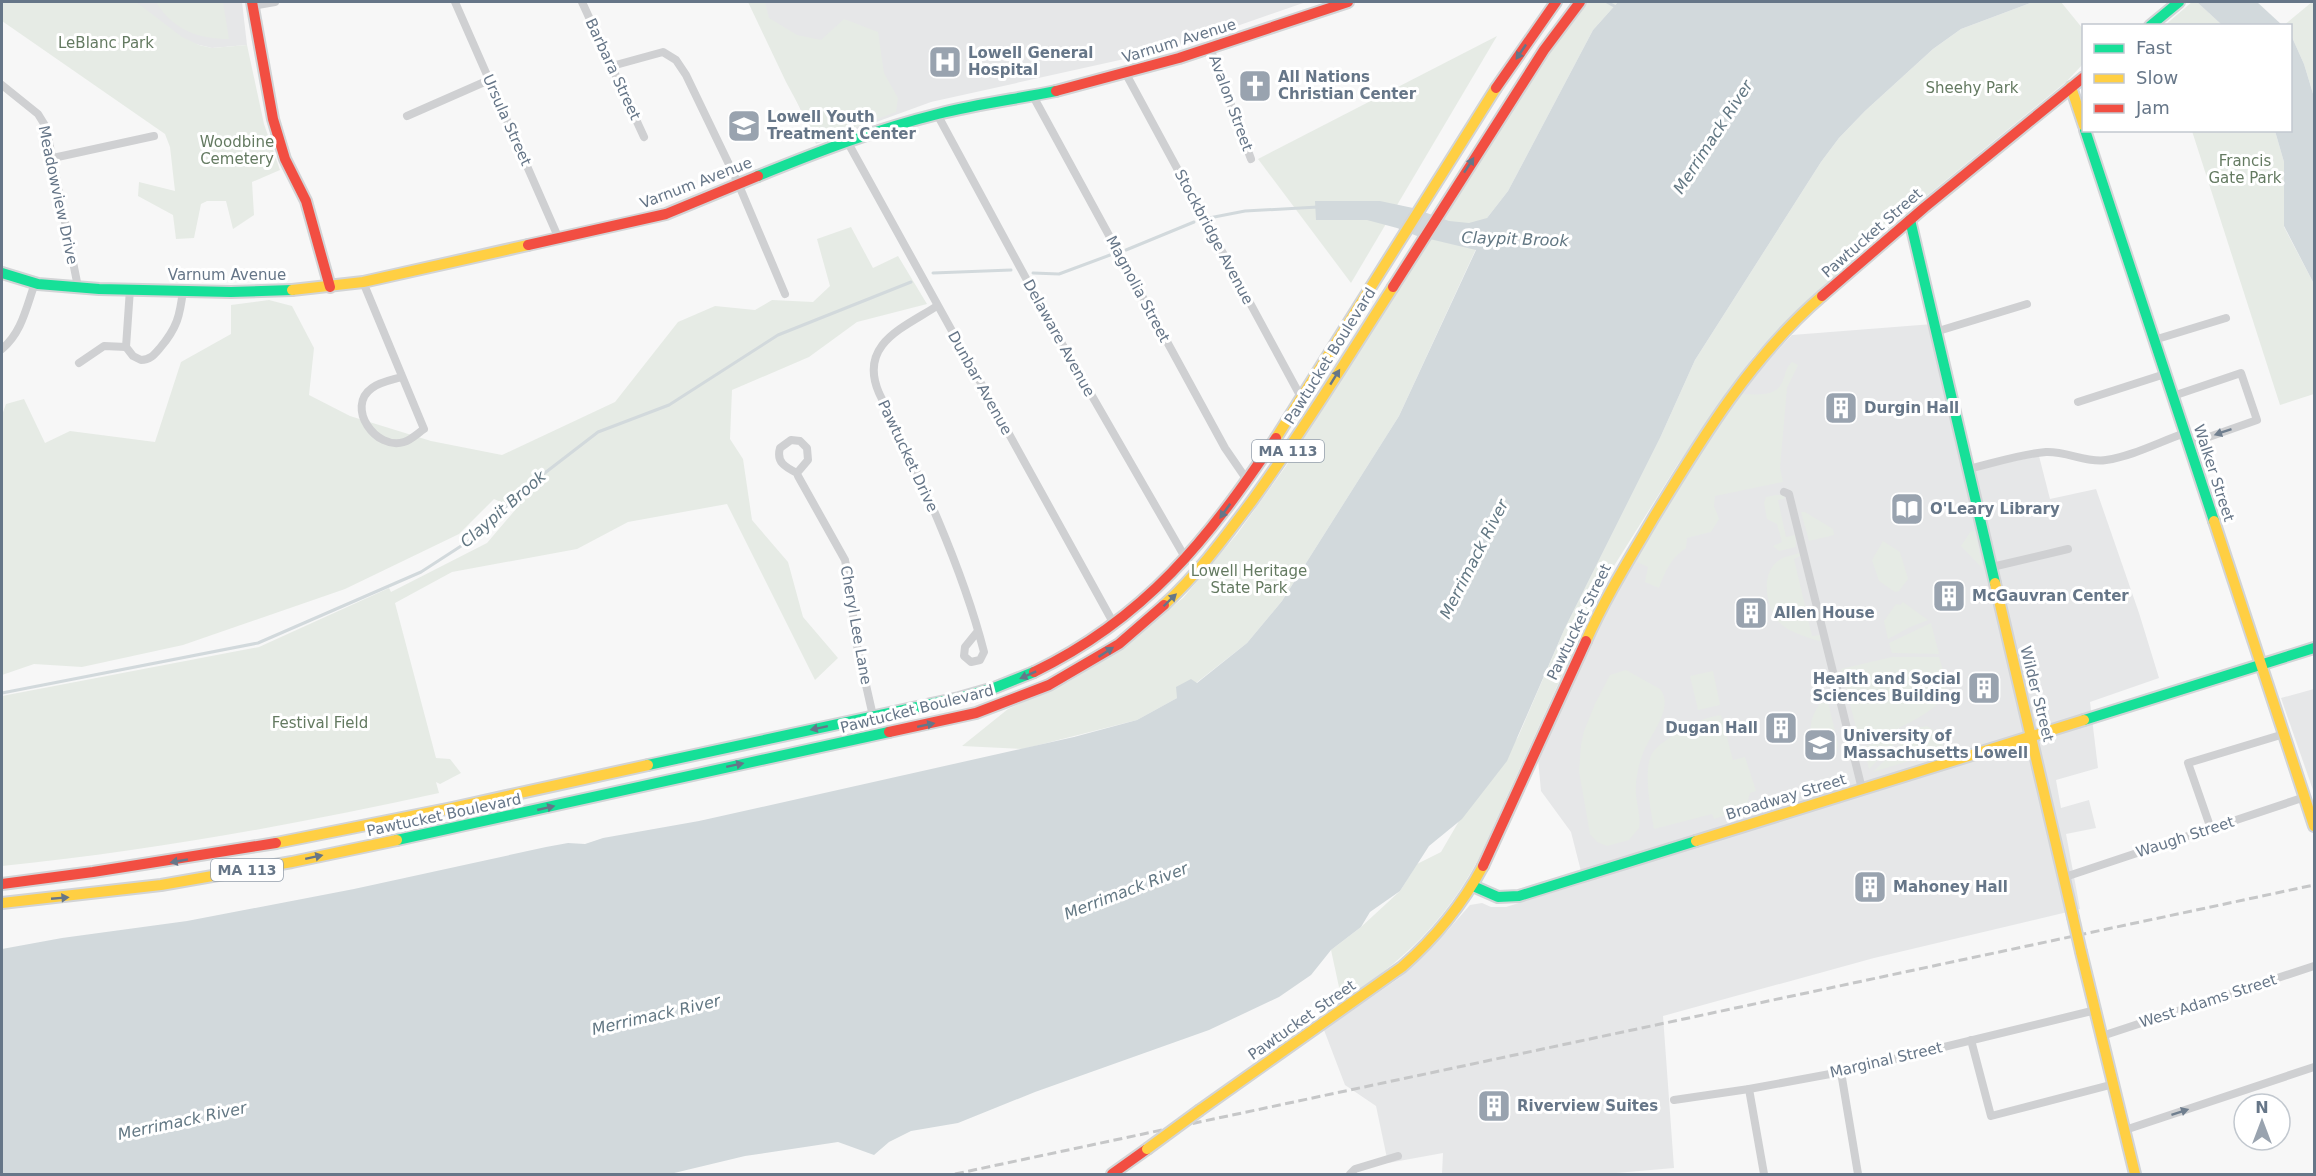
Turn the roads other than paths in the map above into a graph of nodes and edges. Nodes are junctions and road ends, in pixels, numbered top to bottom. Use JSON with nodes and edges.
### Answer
{"nodes":[{"id":1,"x":275,"y":2,"type":"edge"},
{"id":2,"x":455,"y":2,"type":"edge"},
{"id":3,"x":582,"y":2,"type":"edge"},
{"id":4,"x":1348,"y":2,"type":"edge"},
{"id":5,"x":1556,"y":2,"type":"edge"},
{"id":6,"x":1580,"y":2,"type":"edge"},
{"id":7,"x":2179,"y":2,"type":"edge"},
{"id":8,"x":252,"y":4,"type":"edge"},
{"id":9,"x":2152,"y":24,"type":"edge"},
{"id":10,"x":1210,"y":48,"type":"junction"},
{"id":11,"x":612,"y":66,"type":"junction"},
{"id":12,"x":1126,"y":74,"type":"junction"},
{"id":13,"x":2082,"y":79,"type":"edge"},
{"id":14,"x":489,"y":80,"type":"junction"},
{"id":15,"x":2,"y":85,"type":"edge"},
{"id":16,"x":2071,"y":87,"type":"junction"},
{"id":17,"x":1034,"y":96,"type":"junction"},
{"id":18,"x":938,"y":114,"type":"junction"},
{"id":19,"x":406,"y":116,"type":"dead end"},
{"id":20,"x":2082,"y":120,"type":"edge"},
{"id":21,"x":2086,"y":132,"type":"edge"},
{"id":22,"x":154,"y":136,"type":"dead end"},
{"id":23,"x":644,"y":136,"type":"dead end"},
{"id":24,"x":847,"y":141,"type":"junction"},
{"id":25,"x":53,"y":158,"type":"junction"},
{"id":26,"x":1251,"y":159,"type":"dead end"},
{"id":27,"x":738,"y":183,"type":"junction"},
{"id":28,"x":1910,"y":220,"type":"junction"},
{"id":29,"x":559,"y":239,"type":"junction"},
{"id":30,"x":2,"y":273,"type":"edge"},
{"id":31,"x":363,"y":282,"type":"junction"},
{"id":32,"x":34,"y":283,"type":"junction"},
{"id":33,"x":78,"y":287,"type":"junction"},
{"id":34,"x":330,"y":287,"type":"junction"},
{"id":35,"x":130,"y":289,"type":"junction"},
{"id":36,"x":183,"y":290,"type":"junction"},
{"id":37,"x":785,"y":294,"type":"dead end"},
{"id":38,"x":2027,"y":304,"type":"dead end"},
{"id":39,"x":938,"y":306,"type":"junction"},
{"id":40,"x":2226,"y":318,"type":"dead end"},
{"id":41,"x":1935,"y":332,"type":"junction"},
{"id":42,"x":2154,"y":340,"type":"junction"},
{"id":43,"x":126,"y":347,"type":"junction"},
{"id":44,"x":2,"y":349,"type":"edge"},
{"id":45,"x":79,"y":363,"type":"dead end"},
{"id":46,"x":2165,"y":374,"type":"junction"},
{"id":47,"x":402,"y":377,"type":"junction"},
{"id":48,"x":2173,"y":396,"type":"junction"},
{"id":49,"x":1302,"y":399,"type":"junction"},
{"id":50,"x":2078,"y":402,"type":"dead end"},
{"id":51,"x":2185,"y":433,"type":"junction"},
{"id":52,"x":2189,"y":444,"type":"junction"},
{"id":53,"x":1969,"y":469,"type":"junction"},
{"id":54,"x":797,"y":473,"type":"junction"},
{"id":55,"x":1247,"y":480,"type":"junction"},
{"id":56,"x":1784,"y":492,"type":"dead end"},
{"id":57,"x":2068,"y":549,"type":"dead end"},
{"id":58,"x":1186,"y":559,"type":"junction"},
{"id":59,"x":1992,"y":567,"type":"junction"},
{"id":60,"x":1114,"y":624,"type":"junction"},
{"id":61,"x":978,"y":631,"type":"dead end"},
{"id":62,"x":2314,"y":648,"type":"edge"},
{"id":63,"x":2262,"y":664,"type":"junction"},
{"id":64,"x":873,"y":716,"type":"junction"},
{"id":65,"x":2284,"y":734,"type":"junction"},
{"id":66,"x":2032,"y":735,"type":"junction"},
{"id":67,"x":1862,"y":789,"type":"junction"},
{"id":68,"x":2305,"y":797,"type":"junction"},
{"id":69,"x":2314,"y":826,"type":"edge"},
{"id":70,"x":2211,"y":829,"type":"junction"},
{"id":71,"x":2065,"y":877,"type":"junction"},
{"id":72,"x":2,"y":884,"type":"edge"},
{"id":73,"x":1473,"y":886,"type":"junction"},
{"id":74,"x":2,"y":903,"type":"edge"},
{"id":75,"x":2314,"y":966,"type":"edge"},
{"id":76,"x":2096,"y":1010,"type":"junction"},
{"id":77,"x":2102,"y":1036,"type":"junction"},
{"id":78,"x":1971,"y":1040,"type":"junction"},
{"id":79,"x":2314,"y":1067,"type":"edge"},
{"id":80,"x":1841,"y":1072,"type":"junction"},
{"id":81,"x":2114,"y":1084,"type":"junction"},
{"id":82,"x":1749,"y":1089,"type":"junction"},
{"id":83,"x":1674,"y":1100,"type":"dead end"},
{"id":84,"x":2125,"y":1130,"type":"junction"},
{"id":85,"x":1398,"y":1156,"type":"dead end"},
{"id":86,"x":1112,"y":1174,"type":"edge"},
{"id":87,"x":1350,"y":1174,"type":"edge"},
{"id":88,"x":1764,"y":1174,"type":"edge"},
{"id":89,"x":1858,"y":1174,"type":"edge"},
{"id":90,"x":2136,"y":1174,"type":"edge"}],
"edges":[{"from":1,"to":8,"type":"street"},
{"from":2,"to":14,"type":"street","name":"Ursula Street"},
{"from":3,"to":11,"type":"street","name":"Barbara Street"},
{"from":4,"to":10,"type":"main road","name":"Varnum Avenue"},
{"from":5,"to":49,"type":"main road","name":"Pawtucket Boulevard","number":"MA 113","one_way":true},
{"from":74,"to":6,"type":"main road","name":"Pawtucket Boulevard","number":"MA 113","one_way":true},
{"from":7,"to":9,"type":"main road"},
{"from":8,"to":34,"type":"main road"},
{"from":10,"to":12,"type":"main road","name":"Varnum Avenue"},
{"from":10,"to":26,"type":"street","name":"Avalon Street"},
{"from":11,"to":23,"type":"street","name":"Barbara Street"},
{"from":11,"to":27,"type":"street"},
{"from":12,"to":17,"type":"main road","name":"Varnum Avenue"},
{"from":12,"to":49,"type":"street","name":"Stockbridge Avenue"},
{"from":13,"to":16,"type":"main road","name":"Pawtucket Street"},
{"from":14,"to":19,"type":"street"},
{"from":14,"to":29,"type":"street","name":"Ursula Street"},
{"from":15,"to":25,"type":"street","name":"Meadowview Drive"},
{"from":16,"to":20,"type":"main road"},
{"from":16,"to":28,"type":"main road","name":"Pawtucket Street"},
{"from":17,"to":18,"type":"main road","name":"Varnum Avenue"},
{"from":17,"to":55,"type":"street","name":"Magnolia Street"},
{"from":18,"to":24,"type":"main road","name":"Varnum Avenue"},
{"from":18,"to":58,"type":"street","name":"Delaware Avenue"},
{"from":21,"to":42,"type":"main road","name":"Walker Street"},
{"from":22,"to":25,"type":"street"},
{"from":24,"to":27,"type":"main road","name":"Varnum Avenue"},
{"from":24,"to":39,"type":"street","name":"Dunbar Avenue"},
{"from":25,"to":33,"type":"street","name":"Meadowview Drive"},
{"from":27,"to":29,"type":"main road","name":"Varnum Avenue"},
{"from":27,"to":37,"type":"street"},
{"from":28,"to":41,"type":"main road","name":"Wilder Street"},
{"from":28,"to":73,"type":"main road","name":"Pawtucket Street"},
{"from":29,"to":31,"type":"main road","name":"Varnum Avenue"},
{"from":30,"to":32,"type":"main road","name":"Varnum Avenue"},
{"from":31,"to":34,"type":"main road","name":"Varnum Avenue"},
{"from":31,"to":47,"type":"street"},
{"from":32,"to":33,"type":"main road","name":"Varnum Avenue"},
{"from":32,"to":44,"type":"street"},
{"from":33,"to":35,"type":"main road","name":"Varnum Avenue"},
{"from":34,"to":36,"type":"main road","name":"Varnum Avenue"},
{"from":35,"to":36,"type":"main road","name":"Varnum Avenue"},
{"from":35,"to":43,"type":"street"},
{"from":36,"to":43,"type":"street"},
{"from":38,"to":41,"type":"street"},
{"from":39,"to":60,"type":"street","name":"Dunbar Avenue"},
{"from":39,"to":61,"type":"street","name":"Pawtucket Drive"},
{"from":40,"to":42,"type":"street"},
{"from":41,"to":53,"type":"main road","name":"Wilder Street"},
{"from":42,"to":46,"type":"main road","name":"Walker Street"},
{"from":43,"to":45,"type":"street"},
{"from":46,"to":48,"type":"main road","name":"Walker Street"},
{"from":46,"to":50,"type":"street"},
{"from":47,"to":47,"type":"street"},
{"from":48,"to":51,"type":"main road","name":"Walker Street"},
{"from":48,"to":52,"type":"street","one_way":true},
{"from":49,"to":55,"type":"main road","name":"Pawtucket Boulevard","number":"MA 113"},
{"from":51,"to":52,"type":"main road","name":"Walker Street"},
{"from":51,"to":53,"type":"street"},
{"from":52,"to":63,"type":"main road","name":"Walker Street"},
{"from":53,"to":59,"type":"main road","name":"Wilder Street"},
{"from":54,"to":54,"type":"street","name":"Cheryl Lee Lane"},
{"from":54,"to":64,"type":"street","name":"Cheryl Lee Lane"},
{"from":55,"to":58,"type":"main road","name":"Pawtucket Boulevard","number":"MA 113","one_way":true},
{"from":56,"to":67,"type":"street"},
{"from":57,"to":59,"type":"street"},
{"from":58,"to":60,"type":"main road","name":"Pawtucket Boulevard","number":"MA 113"},
{"from":59,"to":66,"type":"main road","name":"Wilder Street"},
{"from":60,"to":64,"type":"main road","name":"Pawtucket Boulevard","number":"MA 113","one_way":true},
{"from":62,"to":63,"type":"main road","name":"Broadway Street"},
{"from":63,"to":65,"type":"main road","name":"Walker Street"},
{"from":63,"to":66,"type":"main road","name":"Broadway Street"},
{"from":64,"to":72,"type":"main road","name":"Pawtucket Boulevard","number":"MA 113","one_way":true},
{"from":65,"to":68,"type":"main road","name":"Walker Street"},
{"from":65,"to":70,"type":"street"},
{"from":66,"to":67,"type":"main road","name":"Broadway Street"},
{"from":66,"to":71,"type":"main road","name":"Wilder Street"},
{"from":67,"to":73,"type":"main road","name":"Broadway Street"},
{"from":68,"to":69,"type":"main road","name":"Walker Street"},
{"from":68,"to":70,"type":"street","name":"Waugh Street"},
{"from":70,"to":71,"type":"street","name":"Waugh Street"},
{"from":71,"to":76,"type":"main road","name":"Wilder Street","bridge":true},
{"from":73,"to":86,"type":"main road","name":"Pawtucket Street","bridge":true},
{"from":75,"to":77,"type":"street","name":"West Adams Street"},
{"from":76,"to":77,"type":"main road","name":"Wilder Street"},
{"from":76,"to":78,"type":"street","name":"Marginal Street"},
{"from":77,"to":81,"type":"main road","name":"Wilder Street"},
{"from":78,"to":80,"type":"street","name":"Marginal Street"},
{"from":78,"to":81,"type":"street"},
{"from":84,"to":79,"type":"street","one_way":true},
{"from":80,"to":82,"type":"street","name":"Marginal Street"},
{"from":80,"to":89,"type":"street"},
{"from":81,"to":84,"type":"main road","name":"Wilder Street"},
{"from":82,"to":83,"type":"street","name":"Marginal Street"},
{"from":82,"to":88,"type":"street"},
{"from":84,"to":90,"type":"main road","name":"Wilder Street"},
{"from":85,"to":87,"type":"street"}]}
